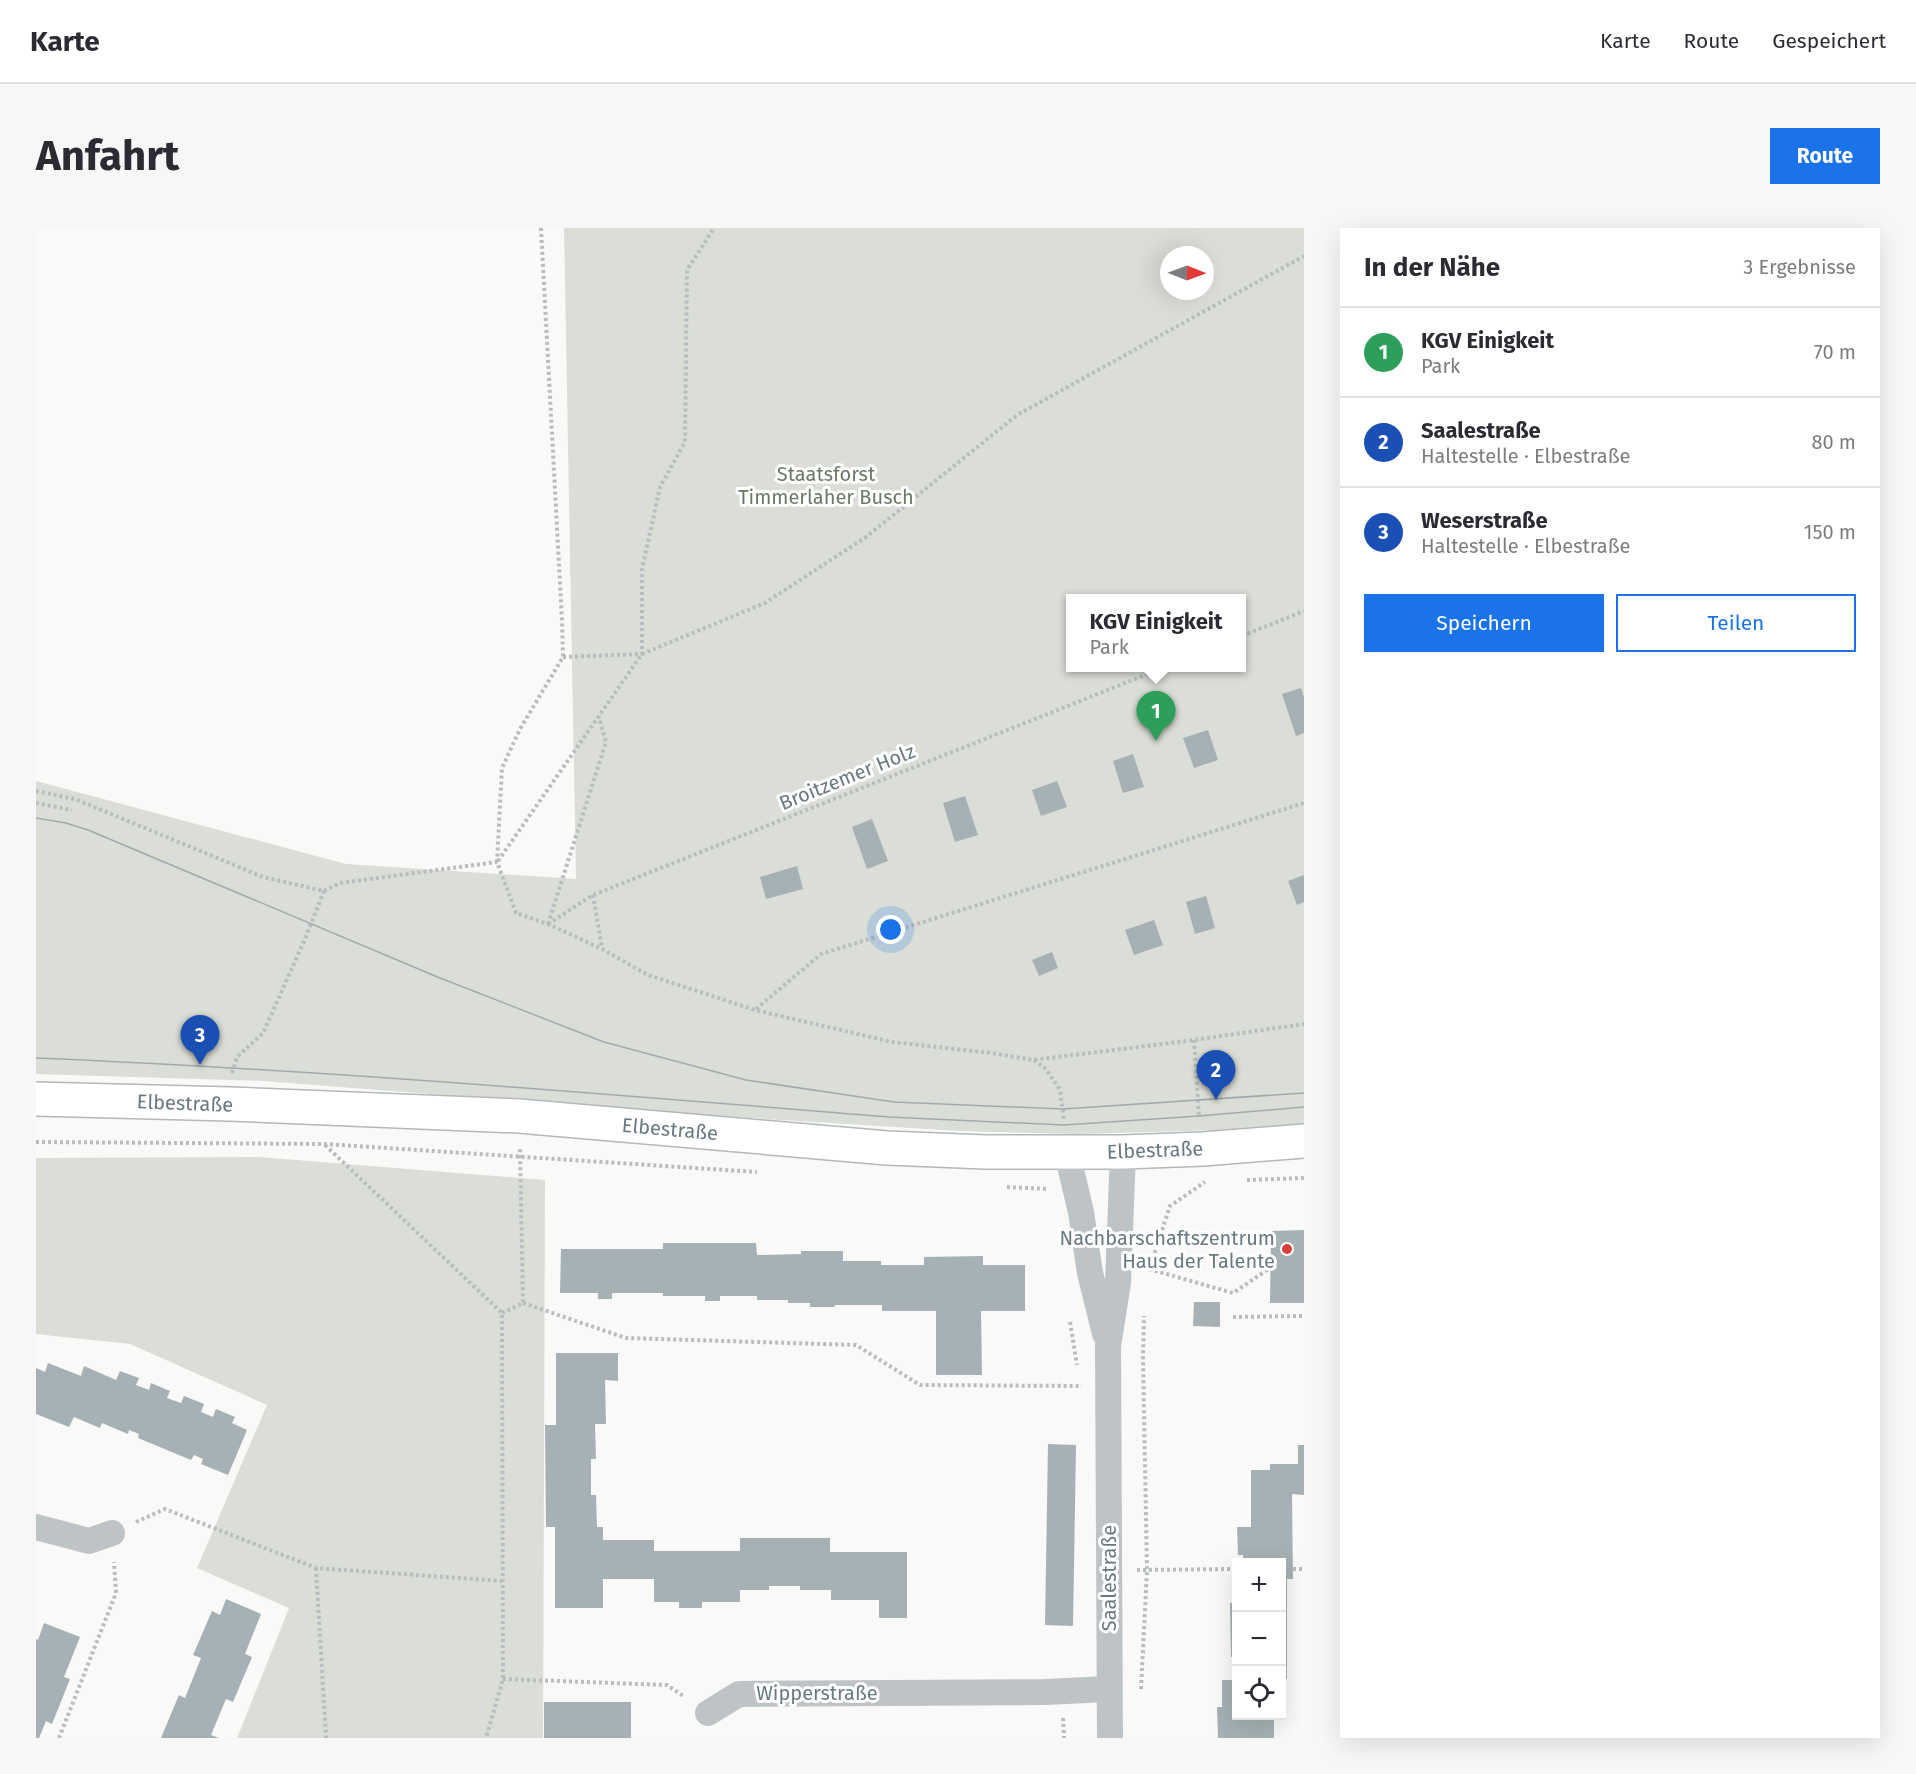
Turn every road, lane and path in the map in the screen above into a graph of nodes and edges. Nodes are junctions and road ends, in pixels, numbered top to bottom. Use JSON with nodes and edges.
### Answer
{"nodes":[{"id":1,"x":541,"y":228,"type":"edge"},
{"id":2,"x":714,"y":228,"type":"edge"},
{"id":3,"x":1304,"y":256,"type":"edge"},
{"id":4,"x":1304,"y":611,"type":"edge"},
{"id":5,"x":1246,"y":634,"type":"edge"},
{"id":6,"x":642,"y":654,"type":"junction"},
{"id":7,"x":563,"y":657,"type":"junction"},
{"id":8,"x":1153,"y":672,"type":"edge"},
{"id":9,"x":599,"y":717,"type":"junction"},
{"id":10,"x":36,"y":791,"type":"edge"},
{"id":11,"x":36,"y":803,"type":"edge"},
{"id":12,"x":1304,"y":803,"type":"edge"},
{"id":13,"x":72,"y":810,"type":"dead end"},
{"id":14,"x":498,"y":862,"type":"junction"},
{"id":15,"x":324,"y":891,"type":"junction"},
{"id":16,"x":593,"y":895,"type":"junction"},
{"id":17,"x":548,"y":924,"type":"junction"},
{"id":18,"x":602,"y":949,"type":"junction"},
{"id":19,"x":755,"y":1010,"type":"junction"},
{"id":20,"x":1304,"y":1024,"type":"edge"},
{"id":21,"x":1194,"y":1040,"type":"junction"},
{"id":22,"x":1033,"y":1060,"type":"junction"},
{"id":23,"x":36,"y":1099,"type":"edge"},
{"id":24,"x":230,"y":1104,"type":"junction"},
{"id":25,"x":1304,"y":1141,"type":"edge"},
{"id":26,"x":36,"y":1142,"type":"edge"},
{"id":27,"x":325,"y":1144,"type":"junction"},
{"id":28,"x":1203,"y":1149,"type":"junction"},
{"id":29,"x":1124,"y":1152,"type":"junction"},
{"id":30,"x":1067,"y":1153,"type":"junction"},
{"id":31,"x":521,"y":1169,"type":"dead end"},
{"id":32,"x":757,"y":1172,"type":"dead end"},
{"id":33,"x":1006,"y":1187,"type":"dead end"},
{"id":34,"x":1053,"y":1190,"type":"dead end"},
{"id":35,"x":1270,"y":1268,"type":"dead end"},
{"id":36,"x":1149,"y":1269,"type":"junction"},
{"id":37,"x":1147,"y":1280,"type":"dead end"},
{"id":38,"x":524,"y":1303,"type":"junction"},
{"id":39,"x":501,"y":1313,"type":"junction"},
{"id":40,"x":1144,"y":1313,"type":"dead end"},
{"id":41,"x":1304,"y":1316,"type":"edge"},
{"id":42,"x":1233,"y":1317,"type":"dead end"},
{"id":43,"x":1108,"y":1346,"type":"junction"},
{"id":44,"x":1081,"y":1386,"type":"dead end"},
{"id":45,"x":36,"y":1527,"type":"edge"},
{"id":46,"x":112,"y":1533,"type":"junction"},
{"id":47,"x":316,"y":1568,"type":"junction"},
{"id":48,"x":1232,"y":1569,"type":"edge"},
{"id":49,"x":1293,"y":1569,"type":"dead end"},
{"id":50,"x":1304,"y":1569,"type":"edge"},
{"id":51,"x":1147,"y":1570,"type":"junction"},
{"id":52,"x":501,"y":1581,"type":"junction"},
{"id":53,"x":503,"y":1679,"type":"junction"},
{"id":54,"x":1108,"y":1689,"type":"junction"},
{"id":55,"x":1141,"y":1693,"type":"dead end"},
{"id":56,"x":708,"y":1713,"type":"joint"},
{"id":57,"x":59,"y":1738,"type":"edge"},
{"id":58,"x":326,"y":1738,"type":"edge"},
{"id":59,"x":486,"y":1738,"type":"edge"},
{"id":60,"x":1110,"y":1738,"type":"edge"}],
"edges":[{"from":1,"to":7,"type":"path"},
{"from":2,"to":6,"type":"path"},
{"from":3,"to":6,"type":"path"},
{"from":4,"to":5,"type":"path"},
{"from":6,"to":7,"type":"path"},
{"from":6,"to":9,"type":"path"},
{"from":7,"to":14,"type":"path"},
{"from":8,"to":16,"type":"path","name":"Broitzemer Holz"},
{"from":9,"to":14,"type":"path"},
{"from":9,"to":17,"type":"path"},
{"from":10,"to":15,"type":"path"},
{"from":11,"to":13,"type":"path"},
{"from":12,"to":19,"type":"path"},
{"from":14,"to":15,"type":"path"},
{"from":14,"to":17,"type":"path"},
{"from":15,"to":24,"type":"path"},
{"from":16,"to":17,"type":"path","name":"Broitzemer Holz"},
{"from":16,"to":18,"type":"path"},
{"from":17,"to":18,"type":"path"},
{"from":18,"to":19,"type":"path"},
{"from":19,"to":22,"type":"path"},
{"from":20,"to":21,"type":"path"},
{"from":21,"to":22,"type":"path"},
{"from":21,"to":28,"type":"path"},
{"from":22,"to":30,"type":"path"},
{"from":23,"to":24,"type":"street","name":"Elbestraße"},
{"from":24,"to":30,"type":"street","name":"Elbestraße"},
{"from":25,"to":28,"type":"street","name":"Elbestraße"},
{"from":26,"to":27,"type":"path"},
{"from":27,"to":32,"type":"path"},
{"from":27,"to":39,"type":"path"},
{"from":28,"to":29,"type":"street","name":"Elbestraße"},
{"from":28,"to":36,"type":"path"},
{"from":29,"to":30,"type":"street","name":"Elbestraße"},
{"from":29,"to":43,"type":"street","name":"Saalestraße"},
{"from":30,"to":43,"type":"street","name":"Saalestraße"},
{"from":31,"to":38,"type":"path"},
{"from":33,"to":34,"type":"path"},
{"from":35,"to":36,"type":"path"},
{"from":36,"to":37,"type":"path"},
{"from":38,"to":39,"type":"path"},
{"from":38,"to":44,"type":"path"},
{"from":39,"to":52,"type":"path"},
{"from":40,"to":51,"type":"path"},
{"from":41,"to":42,"type":"path"},
{"from":43,"to":54,"type":"street","name":"Saalestraße"},
{"from":45,"to":46,"type":"street"},
{"from":46,"to":47,"type":"path"},
{"from":46,"to":57,"type":"path"},
{"from":47,"to":52,"type":"path"},
{"from":47,"to":58,"type":"path"},
{"from":48,"to":51,"type":"path"},
{"from":49,"to":50,"type":"path"},
{"from":51,"to":55,"type":"path"},
{"from":52,"to":53,"type":"path"},
{"from":53,"to":56,"type":"path"},
{"from":53,"to":59,"type":"path"},
{"from":54,"to":56,"type":"street","name":"Wipperstraße"},
{"from":54,"to":60,"type":"street","name":"Saalestraße"}]}
